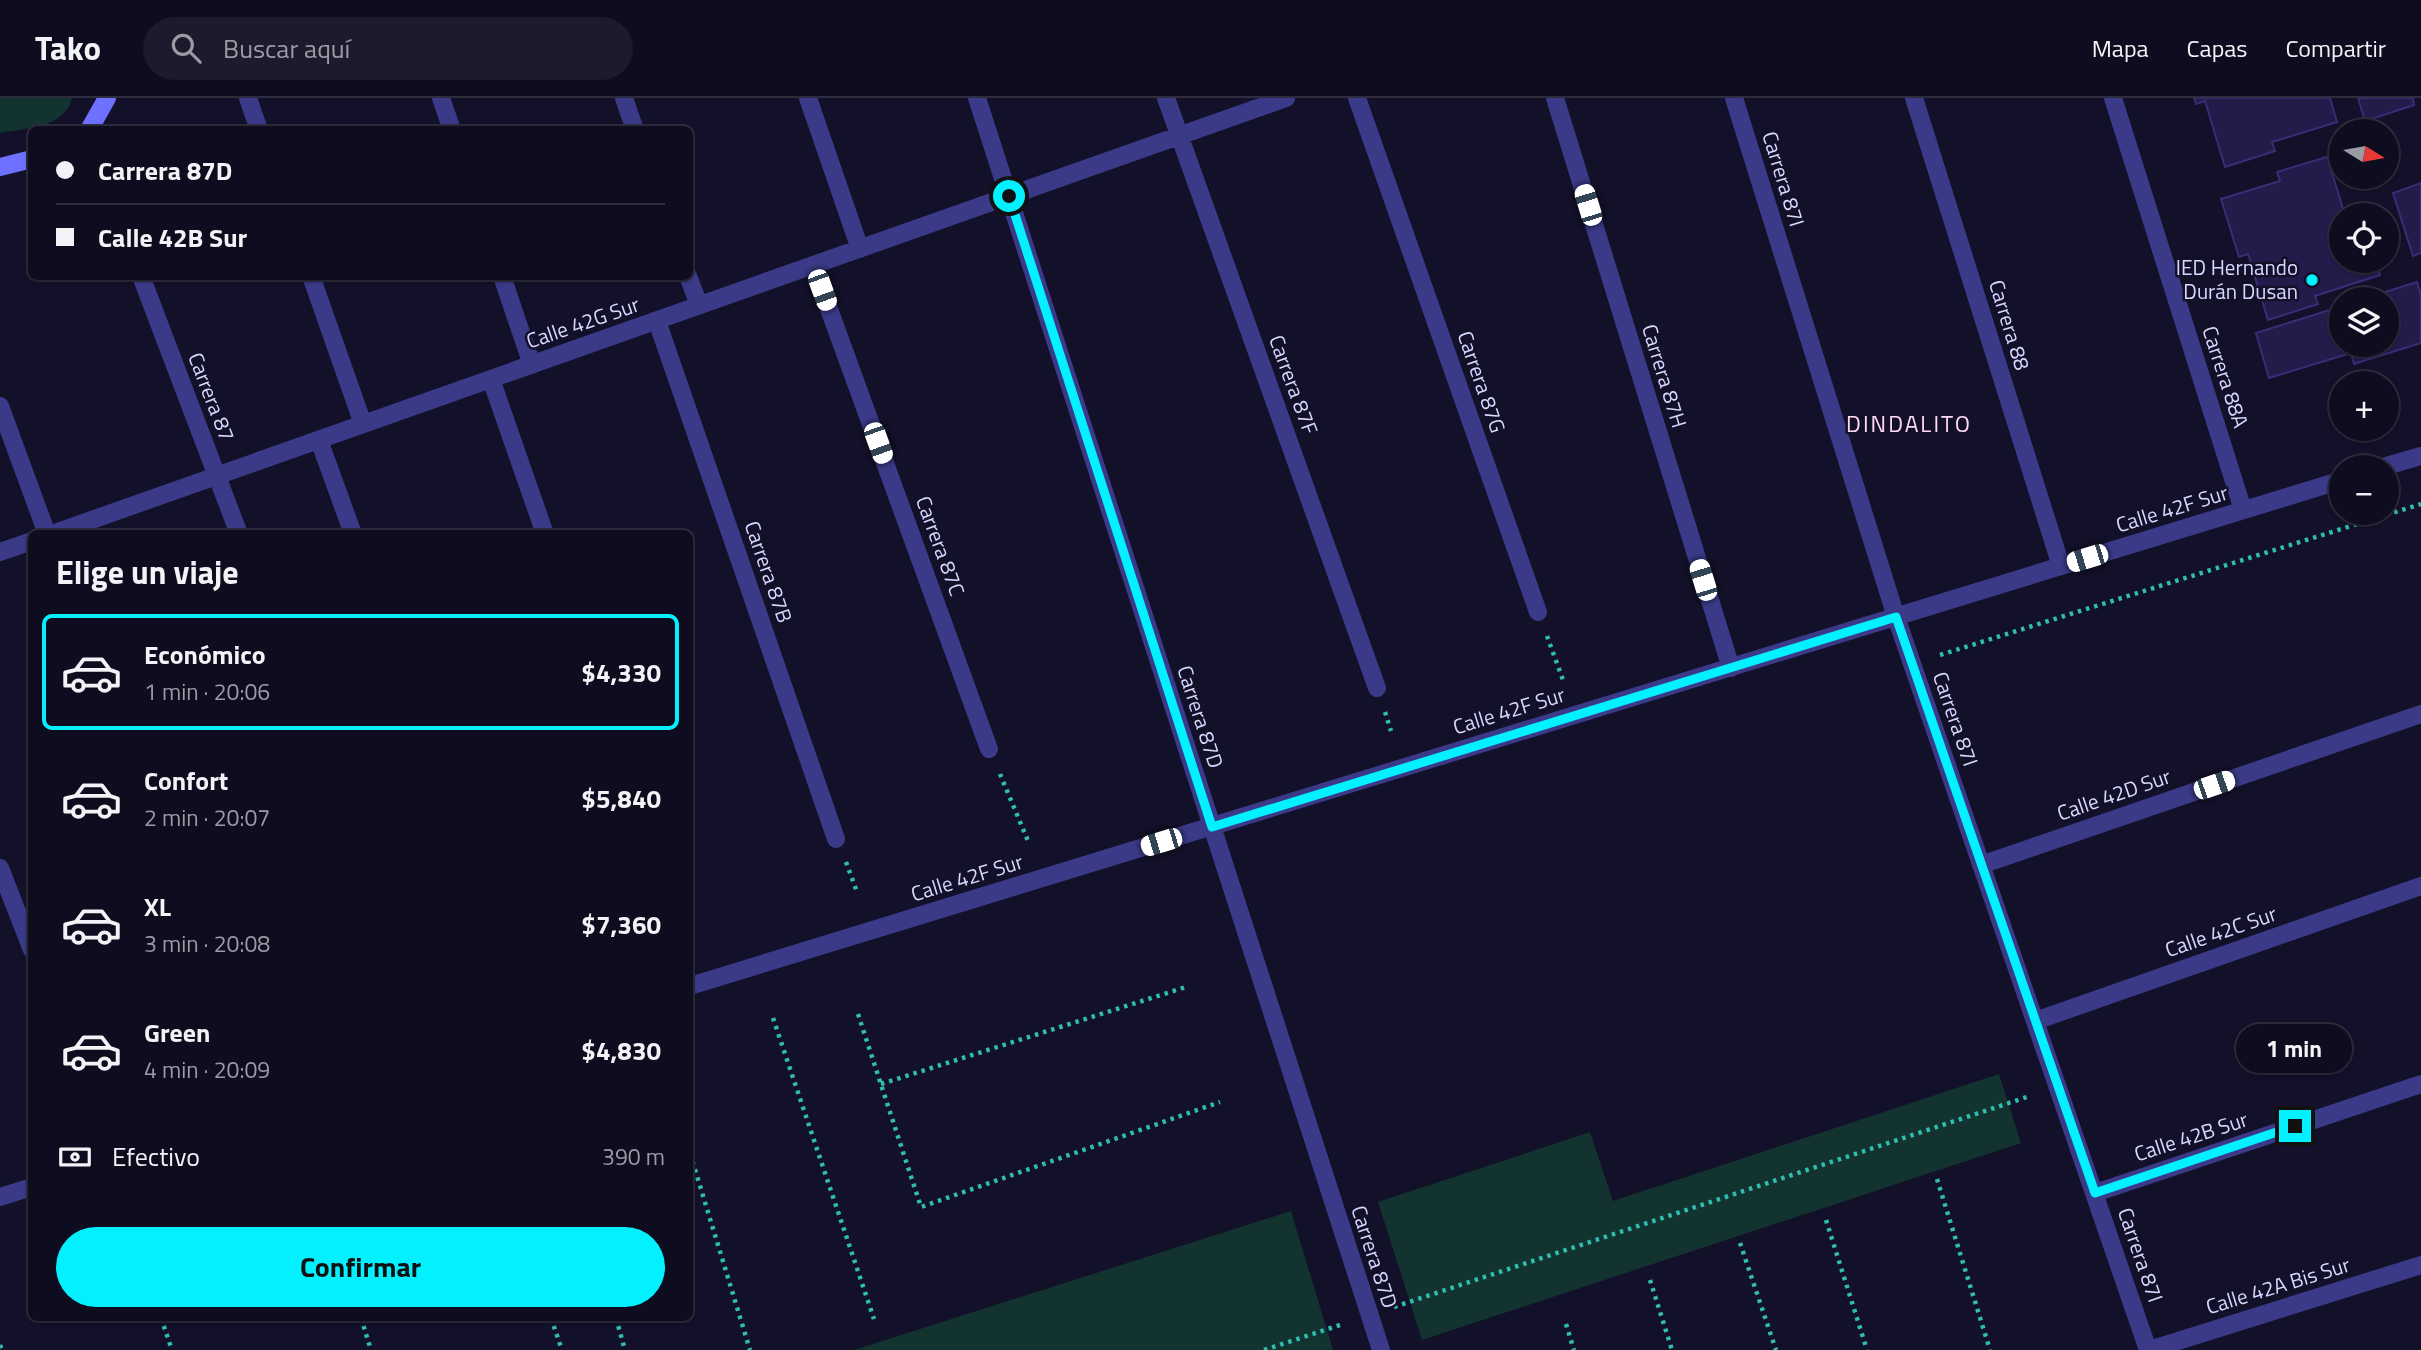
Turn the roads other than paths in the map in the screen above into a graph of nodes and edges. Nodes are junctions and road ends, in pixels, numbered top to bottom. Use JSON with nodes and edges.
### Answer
{"nodes":[{"id":1,"x":107,"y":98,"type":"edge"},
{"id":2,"x":248,"y":98,"type":"edge"},
{"id":3,"x":441,"y":98,"type":"edge"},
{"id":4,"x":624,"y":98,"type":"edge"},
{"id":5,"x":808,"y":98,"type":"edge"},
{"id":6,"x":977,"y":98,"type":"edge"},
{"id":7,"x":1166,"y":98,"type":"edge"},
{"id":8,"x":1286,"y":98,"type":"edge"},
{"id":9,"x":1357,"y":98,"type":"edge"},
{"id":10,"x":1555,"y":98,"type":"edge"},
{"id":11,"x":1734,"y":98,"type":"edge"},
{"id":12,"x":1914,"y":98,"type":"edge"},
{"id":13,"x":2113,"y":98,"type":"edge"},
{"id":14,"x":91,"y":126,"type":"edge"},
{"id":15,"x":258,"y":126,"type":"edge"},
{"id":16,"x":451,"y":126,"type":"edge"},
{"id":17,"x":634,"y":126,"type":"edge"},
{"id":18,"x":1179,"y":136,"type":"junction"},
{"id":19,"x":28,"y":160,"type":"edge"},
{"id":20,"x":0,"y":167,"type":"edge"},
{"id":21,"x":1009,"y":196,"type":"junction"},
{"id":22,"x":860,"y":249,"type":"junction"},
{"id":23,"x":813,"y":265,"type":"junction"},
{"id":24,"x":143,"y":280,"type":"edge"},
{"id":25,"x":312,"y":280,"type":"edge"},
{"id":26,"x":503,"y":280,"type":"edge"},
{"id":27,"x":690,"y":280,"type":"edge"},
{"id":28,"x":699,"y":305,"type":"junction"},
{"id":29,"x":657,"y":321,"type":"junction"},
{"id":30,"x":532,"y":365,"type":"junction"},
{"id":31,"x":491,"y":379,"type":"junction"},
{"id":32,"x":0,"y":406,"type":"edge"},
{"id":33,"x":363,"y":424,"type":"junction"},
{"id":34,"x":319,"y":440,"type":"junction"},
{"id":35,"x":2421,"y":456,"type":"edge"},
{"id":36,"x":2399,"y":462,"type":"edge"},
{"id":37,"x":217,"y":476,"type":"junction"},
{"id":38,"x":2329,"y":484,"type":"edge"},
{"id":39,"x":2243,"y":510,"type":"junction"},
{"id":40,"x":48,"y":530,"type":"edge"},
{"id":41,"x":62,"y":530,"type":"edge"},
{"id":42,"x":237,"y":530,"type":"edge"},
{"id":43,"x":351,"y":530,"type":"edge"},
{"id":44,"x":544,"y":530,"type":"edge"},
{"id":45,"x":28,"y":542,"type":"edge"},
{"id":46,"x":0,"y":552,"type":"edge"},
{"id":47,"x":2061,"y":566,"type":"junction"},
{"id":48,"x":1538,"y":612,"type":"road end"},
{"id":49,"x":1896,"y":617,"type":"junction"},
{"id":50,"x":1731,"y":668,"type":"junction"},
{"id":51,"x":1377,"y":688,"type":"dead end"},
{"id":52,"x":2421,"y":714,"type":"edge"},
{"id":53,"x":989,"y":749,"type":"road end"},
{"id":54,"x":1212,"y":827,"type":"junction"},
{"id":55,"x":836,"y":839,"type":"dead end"},
{"id":56,"x":1982,"y":865,"type":"junction"},
{"id":57,"x":0,"y":868,"type":"edge"},
{"id":58,"x":2421,"y":886,"type":"edge"},
{"id":59,"x":28,"y":940,"type":"edge"},
{"id":60,"x":693,"y":985,"type":"edge"},
{"id":61,"x":2035,"y":1021,"type":"junction"},
{"id":62,"x":2421,"y":1084,"type":"edge"},
{"id":63,"x":28,"y":1188,"type":"edge"},
{"id":64,"x":2095,"y":1193,"type":"junction"},
{"id":65,"x":0,"y":1197,"type":"edge"},
{"id":66,"x":2421,"y":1265,"type":"edge"},
{"id":67,"x":1381,"y":1350,"type":"edge"},
{"id":68,"x":2149,"y":1350,"type":"edge"}],
"edges":[{"from":1,"to":14,"type":"main road"},
{"from":2,"to":15,"type":"street"},
{"from":3,"to":16,"type":"street"},
{"from":4,"to":17,"type":"street"},
{"from":5,"to":22,"type":"street"},
{"from":6,"to":21,"type":"street","name":"Carrera 87D"},
{"from":7,"to":18,"type":"street","name":"Carrera 87F"},
{"from":8,"to":18,"type":"street","name":"Calle 42G Sur"},
{"from":9,"to":48,"type":"street","name":"Carrera 87G"},
{"from":10,"to":50,"type":"street","name":"Carrera 87H"},
{"from":11,"to":49,"type":"street","name":"Carrera 87I"},
{"from":12,"to":47,"type":"street","name":"Carrera 88"},
{"from":13,"to":39,"type":"street","name":"Carrera 88A"},
{"from":18,"to":21,"type":"street","name":"Calle 42G Sur"},
{"from":18,"to":51,"type":"street","name":"Carrera 87F"},
{"from":19,"to":20,"type":"main road"},
{"from":21,"to":22,"type":"street","name":"Calle 42G Sur"},
{"from":21,"to":54,"type":"street","name":"Carrera 87D"},
{"from":22,"to":23,"type":"street","name":"Calle 42G Sur"},
{"from":23,"to":28,"type":"street","name":"Calle 42G Sur"},
{"from":23,"to":53,"type":"street","name":"Carrera 87C"},
{"from":24,"to":37,"type":"street","name":"Carrera 87"},
{"from":25,"to":33,"type":"street"},
{"from":26,"to":30,"type":"street"},
{"from":27,"to":28,"type":"street"},
{"from":28,"to":29,"type":"street","name":"Calle 42G Sur"},
{"from":29,"to":30,"type":"street","name":"Calle 42G Sur"},
{"from":29,"to":55,"type":"street","name":"Carrera 87B"},
{"from":30,"to":31,"type":"street","name":"Calle 42G Sur"},
{"from":31,"to":33,"type":"street","name":"Calle 42G Sur"},
{"from":31,"to":44,"type":"street"},
{"from":32,"to":40,"type":"street"},
{"from":33,"to":34,"type":"street","name":"Calle 42G Sur"},
{"from":34,"to":37,"type":"street","name":"Calle 42G Sur"},
{"from":34,"to":43,"type":"street"},
{"from":35,"to":36,"type":"street"},
{"from":37,"to":41,"type":"street","name":"Calle 42G Sur"},
{"from":37,"to":42,"type":"street","name":"Carrera 87"},
{"from":38,"to":39,"type":"street","name":"Calle 42F Sur"},
{"from":39,"to":47,"type":"street","name":"Calle 42F Sur"},
{"from":45,"to":46,"type":"street"},
{"from":47,"to":49,"type":"street","name":"Calle 42F Sur"},
{"from":49,"to":50,"type":"street","name":"Calle 42F Sur"},
{"from":49,"to":56,"type":"street","name":"Carrera 87I"},
{"from":50,"to":54,"type":"street","name":"Calle 42F Sur"},
{"from":52,"to":56,"type":"street","name":"Calle 42D Sur"},
{"from":54,"to":60,"type":"street","name":"Calle 42F Sur"},
{"from":54,"to":67,"type":"street","name":"Carrera 87D"},
{"from":56,"to":61,"type":"street","name":"Carrera 87I"},
{"from":57,"to":59,"type":"street"},
{"from":58,"to":61,"type":"street","name":"Calle 42C Sur"},
{"from":61,"to":64,"type":"street","name":"Carrera 87I"},
{"from":62,"to":64,"type":"street","name":"Calle 42B Sur"},
{"from":63,"to":65,"type":"street"},
{"from":64,"to":68,"type":"street","name":"Carrera 87I"},
{"from":66,"to":68,"type":"street","name":"Calle 42A Bis Sur"}]}
